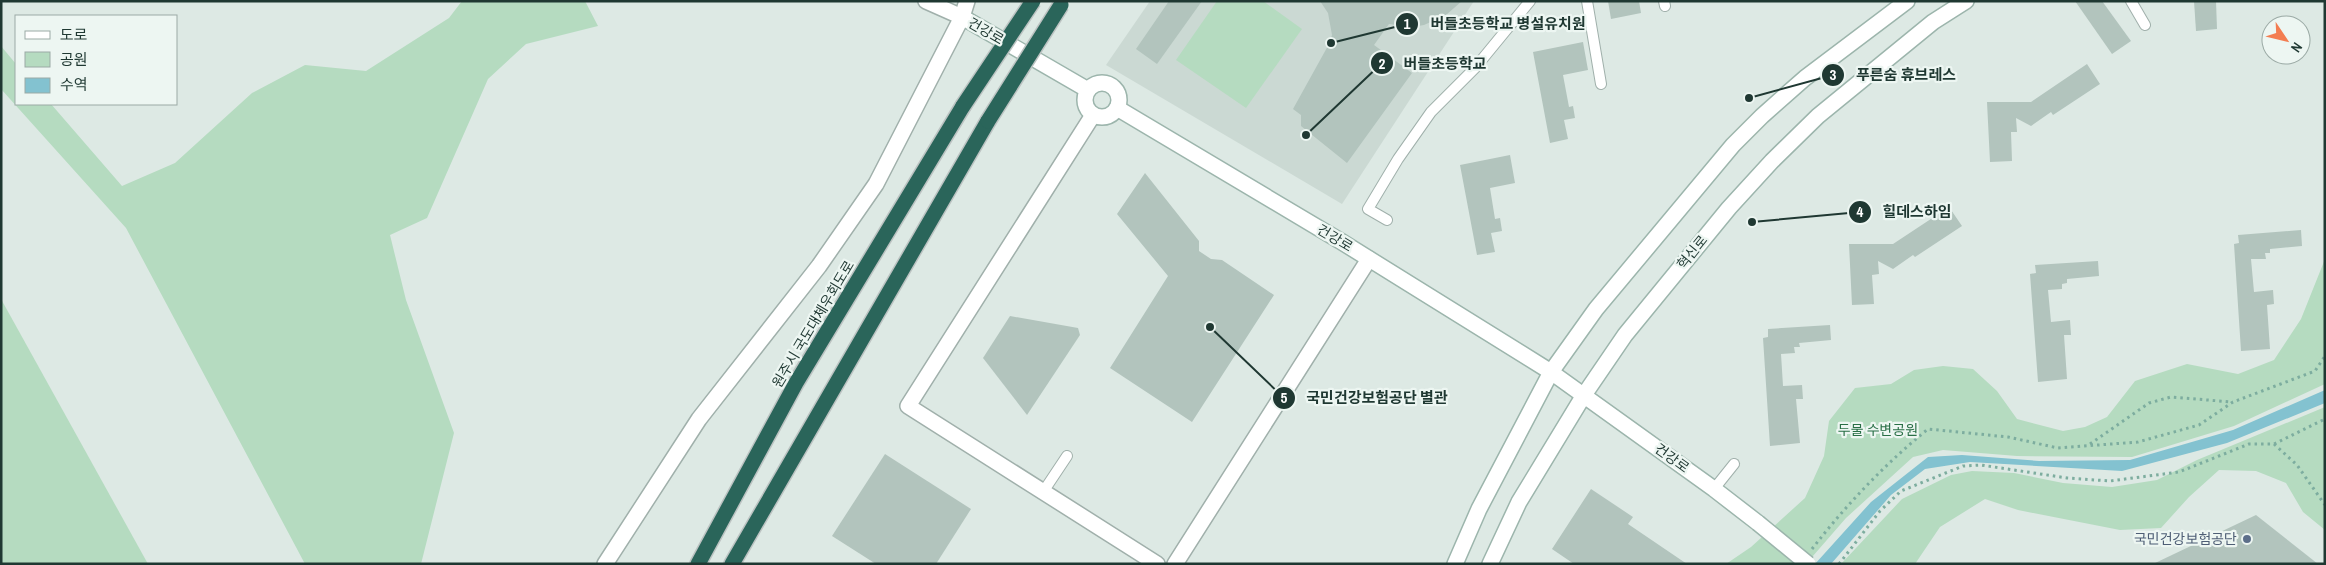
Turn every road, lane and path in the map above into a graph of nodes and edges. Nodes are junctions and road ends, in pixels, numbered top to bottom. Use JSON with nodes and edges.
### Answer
{"nodes":[{"id":1,"x":926,"y":1,"type":"edge"},
{"id":2,"x":967,"y":1,"type":"edge"},
{"id":3,"x":1033,"y":1,"type":"edge"},
{"id":4,"x":1530,"y":1,"type":"edge"},
{"id":5,"x":1587,"y":1,"type":"edge"},
{"id":6,"x":1907,"y":1,"type":"edge"},
{"id":7,"x":1966,"y":1,"type":"edge"},
{"id":8,"x":2131,"y":1,"type":"edge"},
{"id":9,"x":1062,"y":3,"type":"edge"},
{"id":10,"x":962,"y":17,"type":"junction"},
{"id":11,"x":2145,"y":25,"type":"dead end"},
{"id":12,"x":1601,"y":84,"type":"dead end"},
{"id":13,"x":1088,"y":90,"type":"junction"},
{"id":14,"x":1117,"y":108,"type":"junction"},
{"id":15,"x":1093,"y":115,"type":"junction"},
{"id":16,"x":1387,"y":220,"type":"dead end"},
{"id":17,"x":1369,"y":259,"type":"junction"},
{"id":18,"x":2325,"y":356,"type":"edge"},
{"id":19,"x":1552,"y":372,"type":"junction"},
{"id":20,"x":1584,"y":396,"type":"junction"},
{"id":21,"x":2233,"y":402,"type":"junction"},
{"id":22,"x":2325,"y":419,"type":"edge"},
{"id":23,"x":2274,"y":444,"type":"junction"},
{"id":24,"x":2089,"y":445,"type":"junction"},
{"id":25,"x":1067,"y":456,"type":"dead end"},
{"id":26,"x":1734,"y":464,"type":"dead end"},
{"id":27,"x":1714,"y":489,"type":"junction"},
{"id":28,"x":1043,"y":492,"type":"junction"},
{"id":29,"x":2325,"y":505,"type":"edge"},
{"id":30,"x":1808,"y":560,"type":"edge"},
{"id":31,"x":605,"y":564,"type":"edge"},
{"id":32,"x":698,"y":564,"type":"edge"},
{"id":33,"x":732,"y":564,"type":"edge"},
{"id":34,"x":1157,"y":564,"type":"edge"},
{"id":35,"x":1175,"y":564,"type":"edge"},
{"id":36,"x":1455,"y":564,"type":"edge"},
{"id":37,"x":1490,"y":564,"type":"edge"},
{"id":38,"x":1839,"y":564,"type":"edge"}],
"edges":[{"from":1,"to":10,"type":"street","name":"건강로"},
{"from":2,"to":10,"type":"street"},
{"from":3,"to":32,"type":"highway","name":"원주시 국도대체우회도로","bridge":true},
{"from":4,"to":16,"type":"lane"},
{"from":5,"to":12,"type":"lane"},
{"from":6,"to":19,"type":"street"},
{"from":7,"to":20,"type":"street","name":"혁신로"},
{"from":8,"to":11,"type":"lane"},
{"from":9,"to":33,"type":"highway","bridge":true},
{"from":10,"to":13,"type":"street","name":"건강로"},
{"from":10,"to":31,"type":"street"},
{"from":13,"to":14,"type":"street"},
{"from":13,"to":15,"type":"street"},
{"from":14,"to":15,"type":"street"},
{"from":14,"to":17,"type":"street","name":"건강로"},
{"from":15,"to":28,"type":"street"},
{"from":17,"to":19,"type":"street","name":"건강로"},
{"from":17,"to":35,"type":"street"},
{"from":18,"to":21,"type":"path"},
{"from":19,"to":20,"type":"street","name":"건강로"},
{"from":19,"to":36,"type":"street"},
{"from":20,"to":27,"type":"street","name":"건강로"},
{"from":20,"to":37,"type":"street","name":"혁신로"},
{"from":21,"to":24,"type":"path"},
{"from":21,"to":24,"type":"path"},
{"from":22,"to":23,"type":"path"},
{"from":23,"to":29,"type":"path"},
{"from":23,"to":38,"type":"path"},
{"from":24,"to":30,"type":"path"},
{"from":25,"to":28,"type":"lane"},
{"from":26,"to":27,"type":"lane"},
{"from":27,"to":30,"type":"street","name":"건강로","bridge":true},
{"from":28,"to":34,"type":"street"}]}
